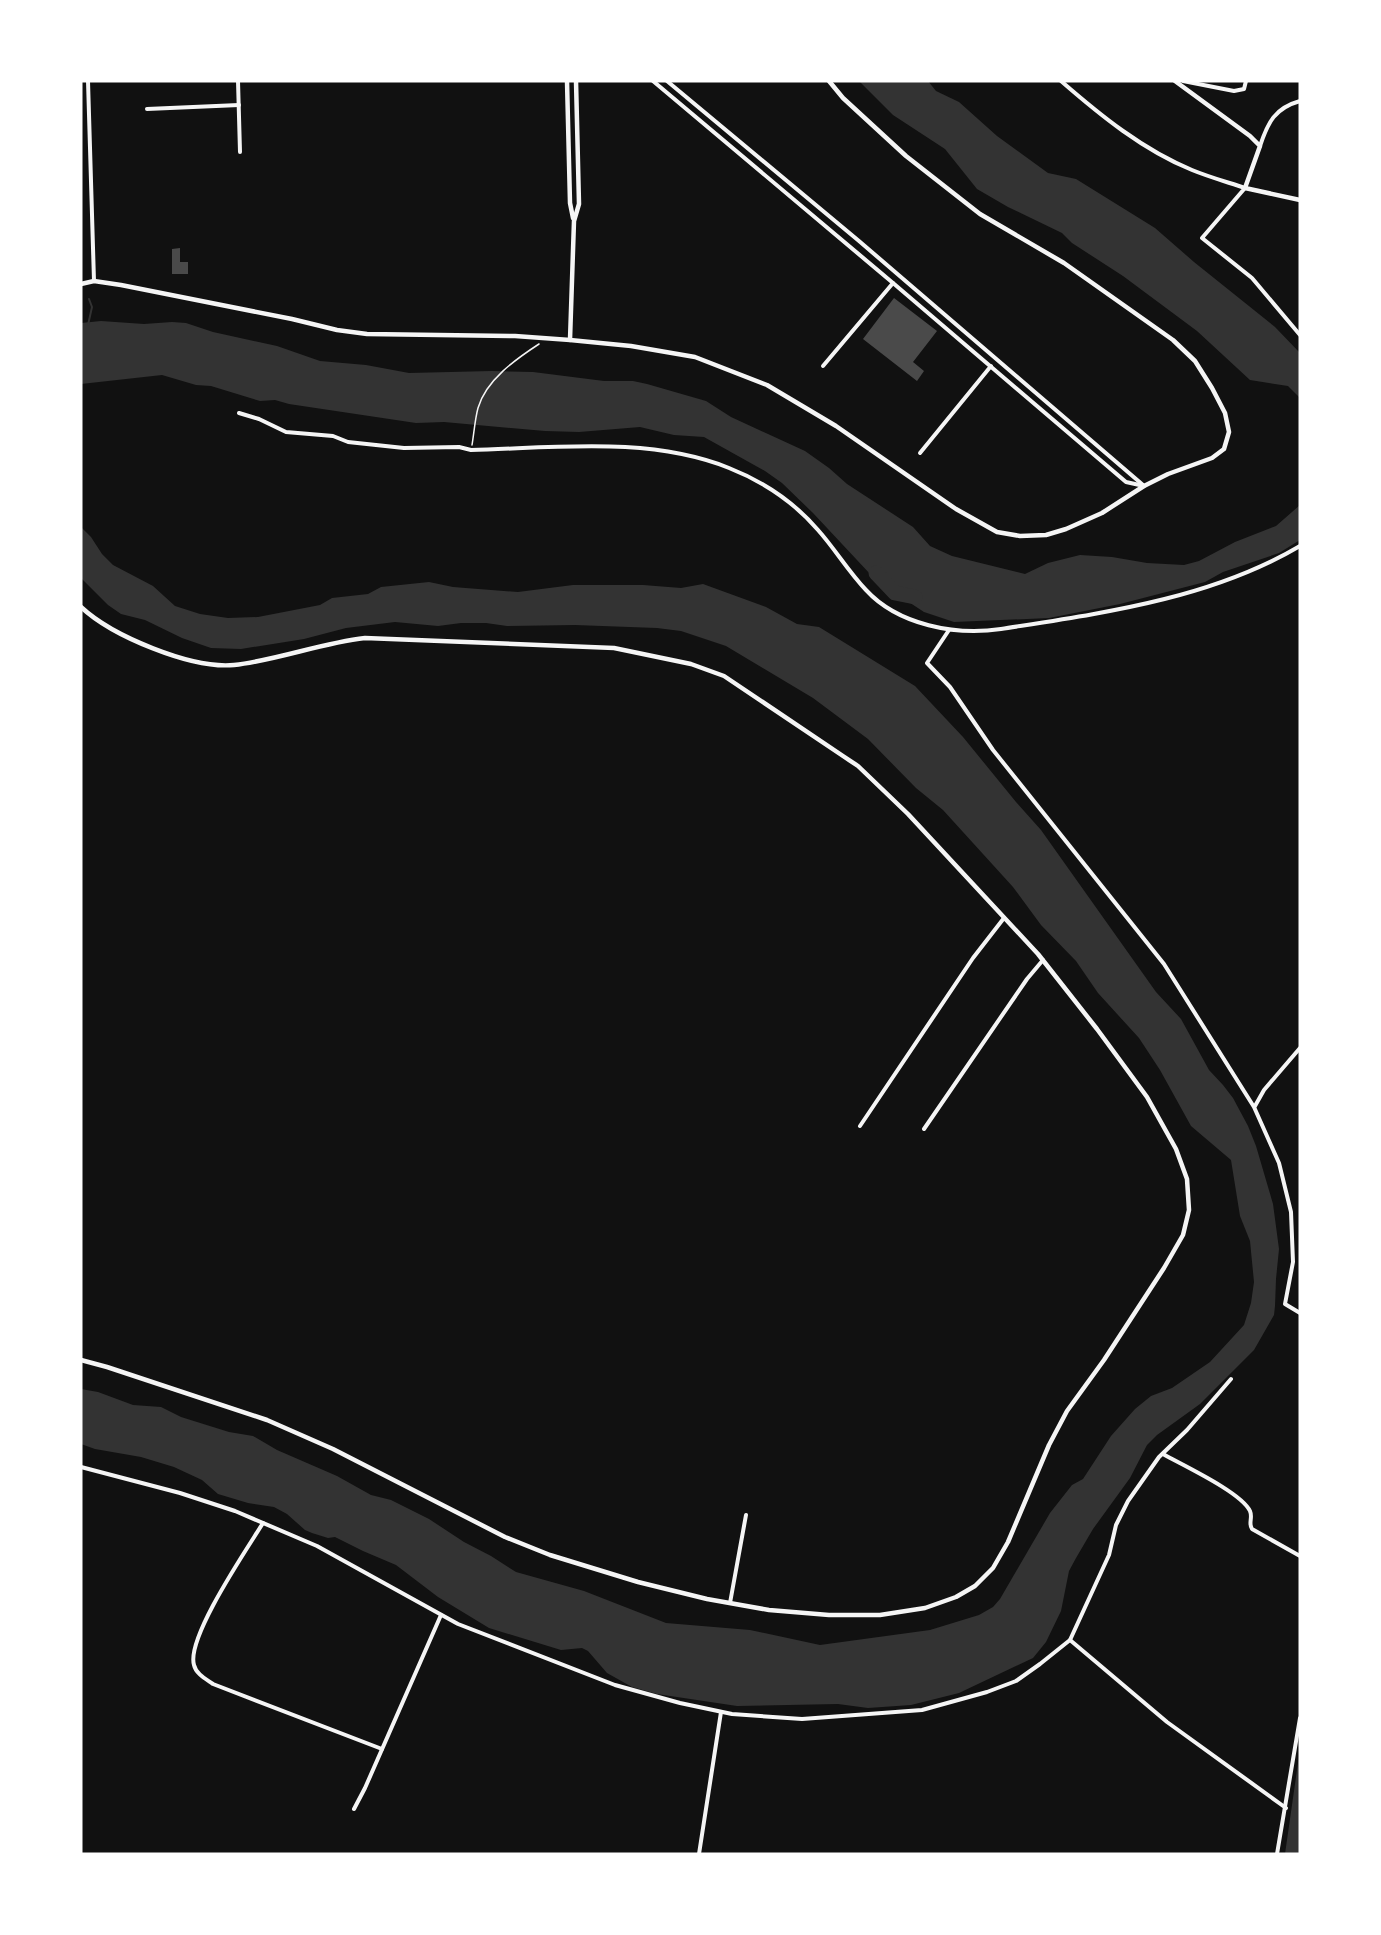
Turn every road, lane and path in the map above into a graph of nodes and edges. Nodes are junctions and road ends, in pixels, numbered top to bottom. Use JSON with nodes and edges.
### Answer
{"nodes":[{"id":1,"x":88,"y":81,"type":"edge"},
{"id":2,"x":238,"y":81,"type":"edge"},
{"id":3,"x":567,"y":81,"type":"edge"},
{"id":4,"x":576,"y":81,"type":"edge"},
{"id":5,"x":653,"y":81,"type":"edge"},
{"id":6,"x":667,"y":81,"type":"edge"},
{"id":7,"x":829,"y":81,"type":"edge"},
{"id":8,"x":1061,"y":81,"type":"edge"},
{"id":9,"x":1175,"y":81,"type":"edge"},
{"id":10,"x":1183,"y":81,"type":"edge"},
{"id":11,"x":1246,"y":81,"type":"edge"},
{"id":12,"x":1300,"y":101,"type":"edge"},
{"id":13,"x":239,"y":105,"type":"junction"},
{"id":14,"x":147,"y":109,"type":"dead end"},
{"id":15,"x":741,"y":143,"type":"junction"},
{"id":16,"x":1260,"y":146,"type":"junction"},
{"id":17,"x":735,"y":150,"type":"junction"},
{"id":18,"x":240,"y":152,"type":"dead end"},
{"id":19,"x":1245,"y":188,"type":"junction"},
{"id":20,"x":1300,"y":200,"type":"edge"},
{"id":21,"x":574,"y":221,"type":"junction"},
{"id":22,"x":94,"y":281,"type":"junction"},
{"id":23,"x":893,"y":283,"type":"junction"},
{"id":24,"x":81,"y":284,"type":"edge"},
{"id":25,"x":946,"y":316,"type":"junction"},
{"id":26,"x":940,"y":323,"type":"junction"},
{"id":27,"x":1300,"y":335,"type":"edge"},
{"id":28,"x":547,"y":338,"type":"junction"},
{"id":29,"x":570,"y":340,"type":"junction"},
{"id":30,"x":823,"y":366,"type":"dead end"},
{"id":31,"x":991,"y":366,"type":"junction"},
{"id":32,"x":239,"y":413,"type":"dead end"},
{"id":33,"x":471,"y":450,"type":"junction"},
{"id":34,"x":920,"y":453,"type":"dead end"},
{"id":35,"x":1144,"y":486,"type":"junction"},
{"id":36,"x":1300,"y":546,"type":"edge"},
{"id":37,"x":81,"y":607,"type":"edge"},
{"id":38,"x":949,"y":630,"type":"junction"},
{"id":39,"x":1004,"y":918,"type":"junction"},
{"id":40,"x":1043,"y":960,"type":"junction"},
{"id":41,"x":1300,"y":1048,"type":"edge"},
{"id":42,"x":1254,"y":1107,"type":"junction"},
{"id":43,"x":860,"y":1126,"type":"dead end"},
{"id":44,"x":924,"y":1129,"type":"dead end"},
{"id":45,"x":1300,"y":1313,"type":"edge"},
{"id":46,"x":81,"y":1360,"type":"edge"},
{"id":47,"x":1231,"y":1379,"type":"dead end"},
{"id":48,"x":1163,"y":1454,"type":"junction"},
{"id":49,"x":81,"y":1467,"type":"edge"},
{"id":50,"x":746,"y":1515,"type":"dead end"},
{"id":51,"x":263,"y":1523,"type":"junction"},
{"id":52,"x":1300,"y":1556,"type":"edge"},
{"id":53,"x":730,"y":1603,"type":"junction"},
{"id":54,"x":441,"y":1615,"type":"junction"},
{"id":55,"x":1070,"y":1640,"type":"junction"},
{"id":56,"x":721,"y":1712,"type":"junction"},
{"id":57,"x":1300,"y":1718,"type":"edge"},
{"id":58,"x":382,"y":1749,"type":"junction"},
{"id":59,"x":1286,"y":1808,"type":"junction"},
{"id":60,"x":354,"y":1809,"type":"dead end"},
{"id":61,"x":699,"y":1854,"type":"edge"},
{"id":62,"x":1277,"y":1854,"type":"edge"}],
"edges":[{"from":1,"to":22,"type":"street"},
{"from":2,"to":13,"type":"street"},
{"from":3,"to":21,"type":"street"},
{"from":4,"to":21,"type":"street"},
{"from":5,"to":17,"type":"street"},
{"from":6,"to":15,"type":"street"},
{"from":7,"to":35,"type":"street"},
{"from":8,"to":19,"type":"street"},
{"from":9,"to":16,"type":"street"},
{"from":10,"to":11,"type":"street"},
{"from":12,"to":16,"type":"street"},
{"from":13,"to":14,"type":"street"},
{"from":13,"to":18,"type":"street"},
{"from":15,"to":17,"type":"street"},
{"from":15,"to":25,"type":"street"},
{"from":16,"to":19,"type":"street"},
{"from":17,"to":23,"type":"street"},
{"from":19,"to":20,"type":"street"},
{"from":19,"to":27,"type":"street"},
{"from":21,"to":29,"type":"street"},
{"from":22,"to":24,"type":"street"},
{"from":22,"to":28,"type":"street"},
{"from":23,"to":26,"type":"street"},
{"from":23,"to":30,"type":"street"},
{"from":25,"to":26,"type":"street"},
{"from":25,"to":35,"type":"street"},
{"from":26,"to":31,"type":"street"},
{"from":28,"to":29,"type":"street"},
{"from":28,"to":33,"type":"path"},
{"from":29,"to":35,"type":"street"},
{"from":31,"to":34,"type":"street"},
{"from":31,"to":35,"type":"street"},
{"from":32,"to":33,"type":"street"},
{"from":33,"to":38,"type":"street"},
{"from":36,"to":38,"type":"street"},
{"from":37,"to":39,"type":"street"},
{"from":38,"to":42,"type":"street"},
{"from":39,"to":40,"type":"street"},
{"from":39,"to":43,"type":"street"},
{"from":40,"to":44,"type":"street"},
{"from":40,"to":53,"type":"street"},
{"from":41,"to":42,"type":"street"},
{"from":42,"to":45,"type":"street"},
{"from":46,"to":53,"type":"street"},
{"from":47,"to":48,"type":"street"},
{"from":48,"to":52,"type":"street"},
{"from":48,"to":55,"type":"street"},
{"from":49,"to":51,"type":"street"},
{"from":50,"to":53,"type":"street"},
{"from":51,"to":54,"type":"street"},
{"from":51,"to":58,"type":"street"},
{"from":54,"to":56,"type":"street"},
{"from":54,"to":58,"type":"street"},
{"from":55,"to":56,"type":"street"},
{"from":55,"to":59,"type":"street"},
{"from":56,"to":61,"type":"street"},
{"from":57,"to":59,"type":"street"},
{"from":58,"to":60,"type":"street"},
{"from":59,"to":62,"type":"street"}]}
